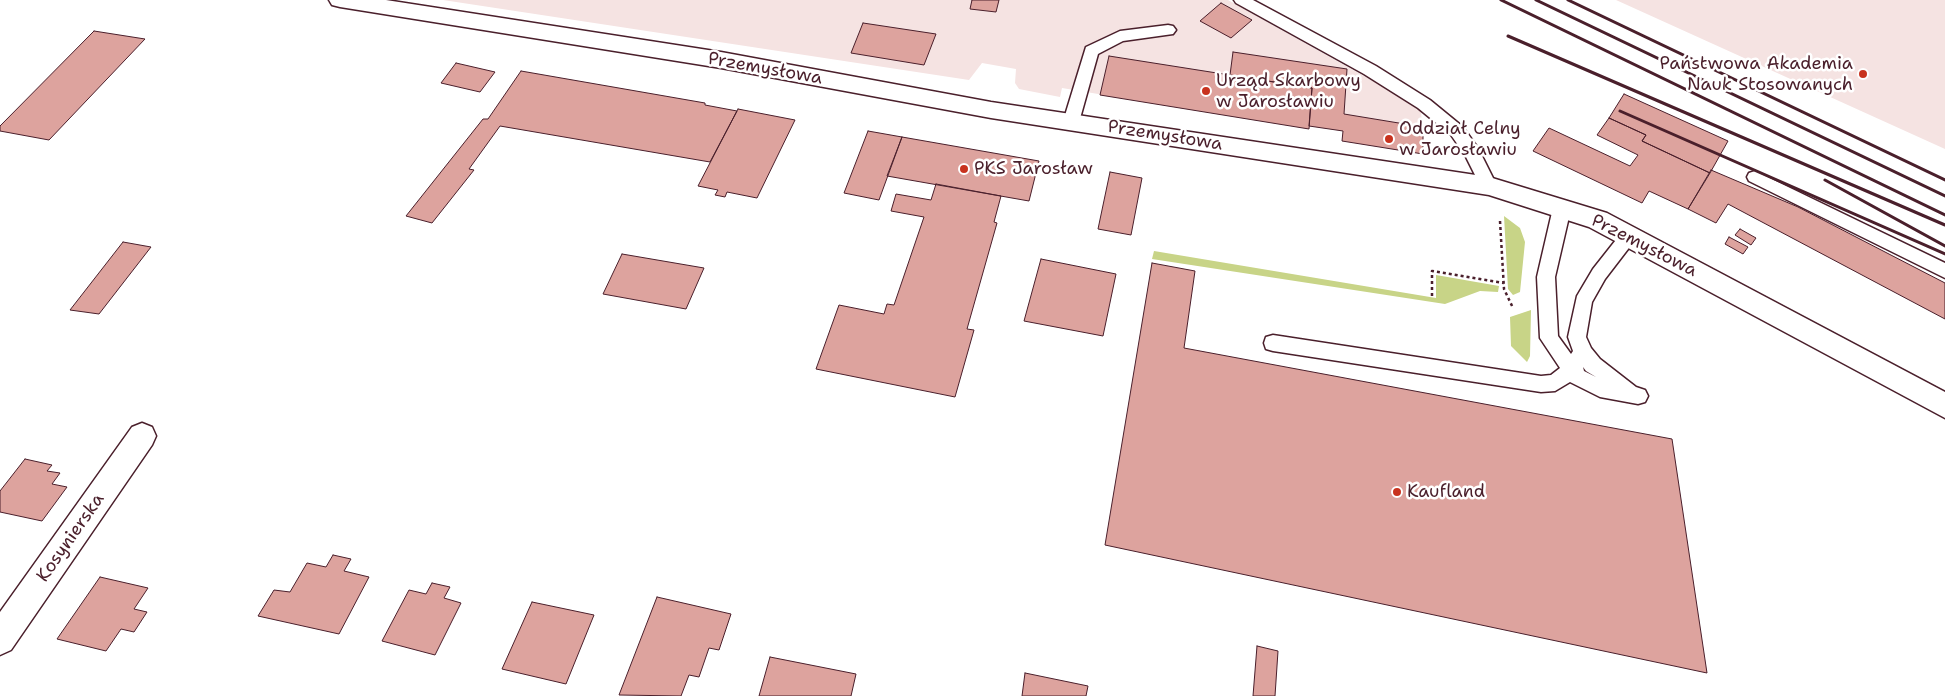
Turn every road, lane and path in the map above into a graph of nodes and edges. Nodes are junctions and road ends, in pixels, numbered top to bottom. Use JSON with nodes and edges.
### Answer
{"nodes":[{"id":1,"x":340,"y":0,"type":"edge"},
{"id":2,"x":1241,"y":0,"type":"edge"},
{"id":3,"x":1168,"y":30,"type":"dead end"},
{"id":4,"x":1071,"y":122,"type":"junction"},
{"id":5,"x":1755,"y":177,"type":"dead end"},
{"id":6,"x":1489,"y":186,"type":"junction"},
{"id":7,"x":1562,"y":208,"type":"junction"},
{"id":8,"x":1500,"y":219,"type":"dead end"},
{"id":9,"x":1629,"y":236,"type":"junction"},
{"id":10,"x":1945,"y":271,"type":"edge"},
{"id":11,"x":1504,"y":283,"type":"junction"},
{"id":12,"x":1432,"y":296,"type":"dead end"},
{"id":13,"x":1513,"y":308,"type":"dead end"},
{"id":14,"x":1273,"y":343,"type":"dead end"},
{"id":15,"x":1582,"y":352,"type":"junction"},
{"id":16,"x":1571,"y":370,"type":"junction"},
{"id":17,"x":1945,"y":406,"type":"edge"},
{"id":18,"x":142,"y":436,"type":"dead end"},
{"id":19,"x":0,"y":639,"type":"edge"}],
"edges":[{"from":1,"to":4,"type":"street","name":"Przemysłowa"},
{"from":2,"to":6,"type":"lane"},
{"from":3,"to":4,"type":"lane"},
{"from":4,"to":6,"type":"street","name":"Przemysłowa"},
{"from":5,"to":10,"type":"lane"},
{"from":6,"to":7,"type":"street","name":"Przemysłowa"},
{"from":7,"to":9,"type":"street","name":"Przemysłowa"},
{"from":7,"to":16,"type":"lane"},
{"from":8,"to":11,"type":"path"},
{"from":9,"to":15,"type":"lane"},
{"from":9,"to":17,"type":"street","name":"Przemysłowa"},
{"from":11,"to":12,"type":"path"},
{"from":11,"to":13,"type":"path"},
{"from":14,"to":16,"type":"lane"},
{"from":15,"to":16,"type":"lane"},
{"from":15,"to":16,"type":"lane"},
{"from":18,"to":19,"type":"street","name":"Kosynierska"}]}
